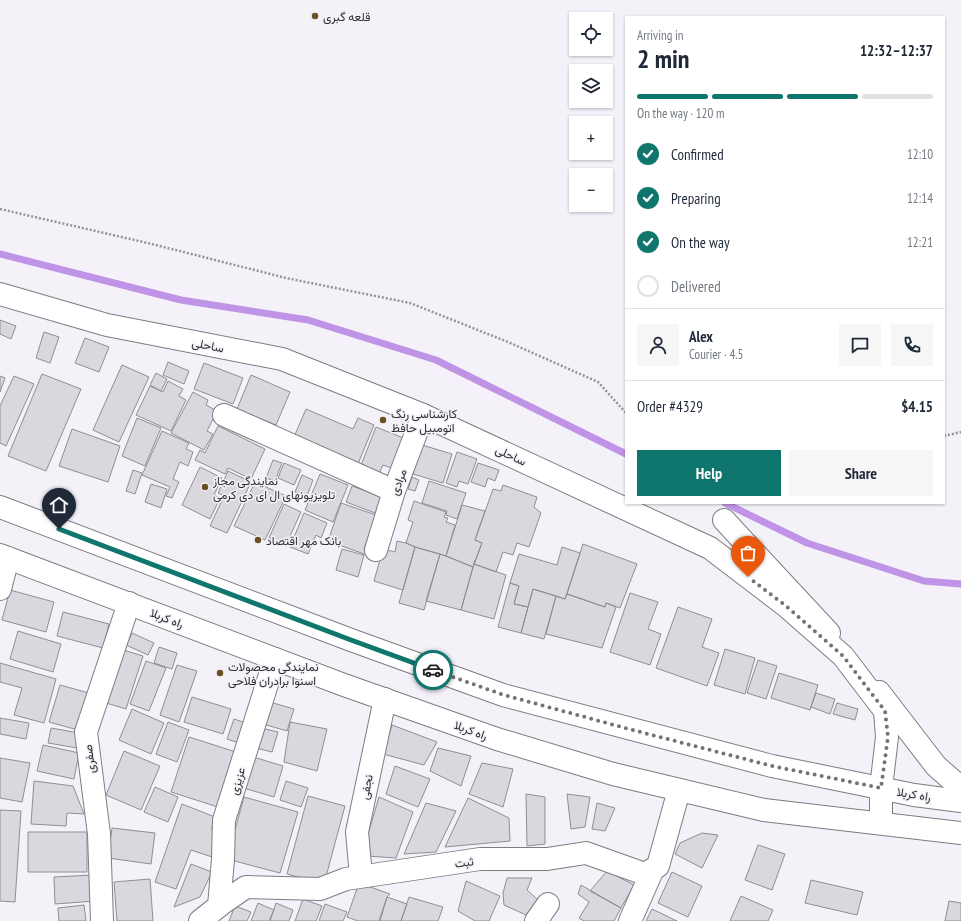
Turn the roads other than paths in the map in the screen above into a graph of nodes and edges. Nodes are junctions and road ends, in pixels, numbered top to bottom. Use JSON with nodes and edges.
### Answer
{"nodes":[{"id":1,"x":0,"y":294,"type":"edge"},
{"id":2,"x":224,"y":415,"type":"dead end"},
{"id":3,"x":424,"y":415,"type":"junction"},
{"id":4,"x":394,"y":492,"type":"junction"},
{"id":5,"x":0,"y":506,"type":"edge"},
{"id":6,"x":724,"y":520,"type":"dead end"},
{"id":7,"x":376,"y":550,"type":"dead end"},
{"id":8,"x":4,"y":556,"type":"edge"},
{"id":9,"x":0,"y":589,"type":"edge"},
{"id":10,"x":130,"y":603,"type":"junction"},
{"id":11,"x":275,"y":659,"type":"junction"},
{"id":12,"x":384,"y":699,"type":"junction"},
{"id":13,"x":881,"y":788,"type":"junction"},
{"id":14,"x":961,"y":788,"type":"edge"},
{"id":15,"x":679,"y":790,"type":"junction"},
{"id":16,"x":961,"y":801,"type":"edge"},
{"id":17,"x":881,"y":823,"type":"junction"},
{"id":18,"x":961,"y":833,"type":"edge"},
{"id":19,"x":653,"y":869,"type":"junction"},
{"id":20,"x":362,"y":876,"type":"junction"},
{"id":21,"x":219,"y":906,"type":"junction"},
{"id":22,"x":102,"y":921,"type":"edge"},
{"id":23,"x":200,"y":921,"type":"edge"},
{"id":24,"x":630,"y":921,"type":"edge"}],
"edges":[{"from":1,"to":3,"type":"street","name":"ساحلی"},
{"from":2,"to":4,"type":"street"},
{"from":3,"to":4,"type":"street","name":"مرادی"},
{"from":3,"to":13,"type":"street","name":"ساحلی"},
{"from":4,"to":7,"type":"street","name":"مرادی"},
{"from":5,"to":13,"type":"street","name":"راه کربلا"},
{"from":6,"to":14,"type":"street"},
{"from":8,"to":9,"type":"street"},
{"from":8,"to":10,"type":"street","name":"راه کربلا"},
{"from":10,"to":11,"type":"street","name":"راه کربلا"},
{"from":10,"to":22,"type":"street","name":"صفری"},
{"from":11,"to":12,"type":"street","name":"راه کربلا"},
{"from":11,"to":21,"type":"street","name":"عزیزی"},
{"from":12,"to":15,"type":"street","name":"راه کربلا"},
{"from":12,"to":20,"type":"street","name":"نجفی"},
{"from":13,"to":16,"type":"street","name":"راه کربلا"},
{"from":13,"to":17,"type":"street","name":"ساحلی"},
{"from":15,"to":17,"type":"street","name":"راه کربلا"},
{"from":15,"to":19,"type":"street"},
{"from":17,"to":18,"type":"street","name":"راه کربلا"},
{"from":19,"to":20,"type":"street","name":"ثبت"},
{"from":19,"to":24,"type":"street"},
{"from":20,"to":21,"type":"street","name":"ثبت"},
{"from":21,"to":23,"type":"street","name":"ثبت"}]}
